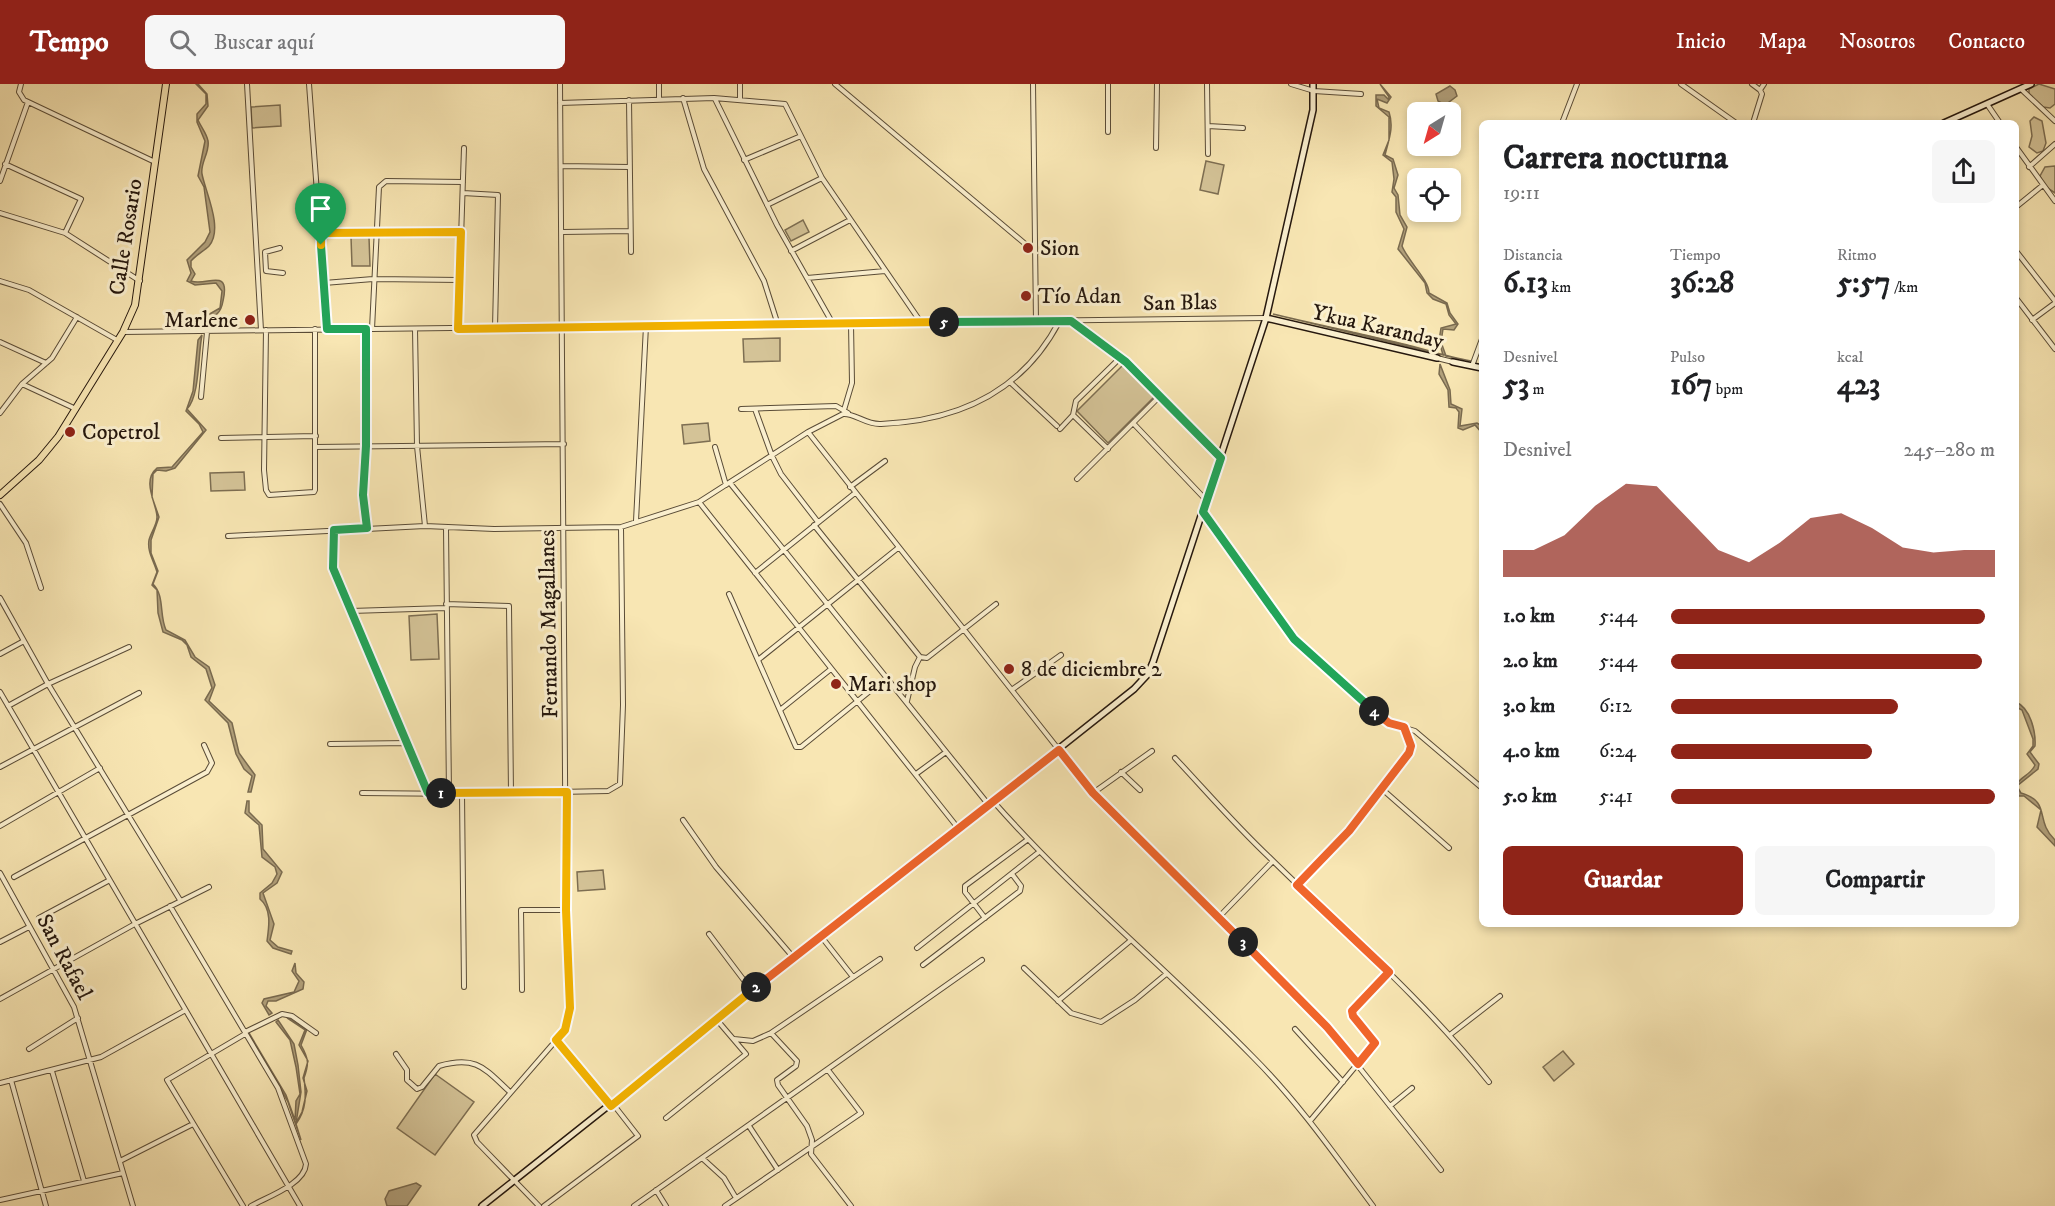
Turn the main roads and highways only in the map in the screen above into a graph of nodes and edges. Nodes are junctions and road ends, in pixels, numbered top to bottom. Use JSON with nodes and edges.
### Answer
{"nodes":[{"id":1,"x":166,"y":84,"type":"edge"},
{"id":2,"x":0,"y":495,"type":"edge"}],
"edges":[{"from":1,"to":2,"type":"main road","name":"Calle Rosario"}]}
